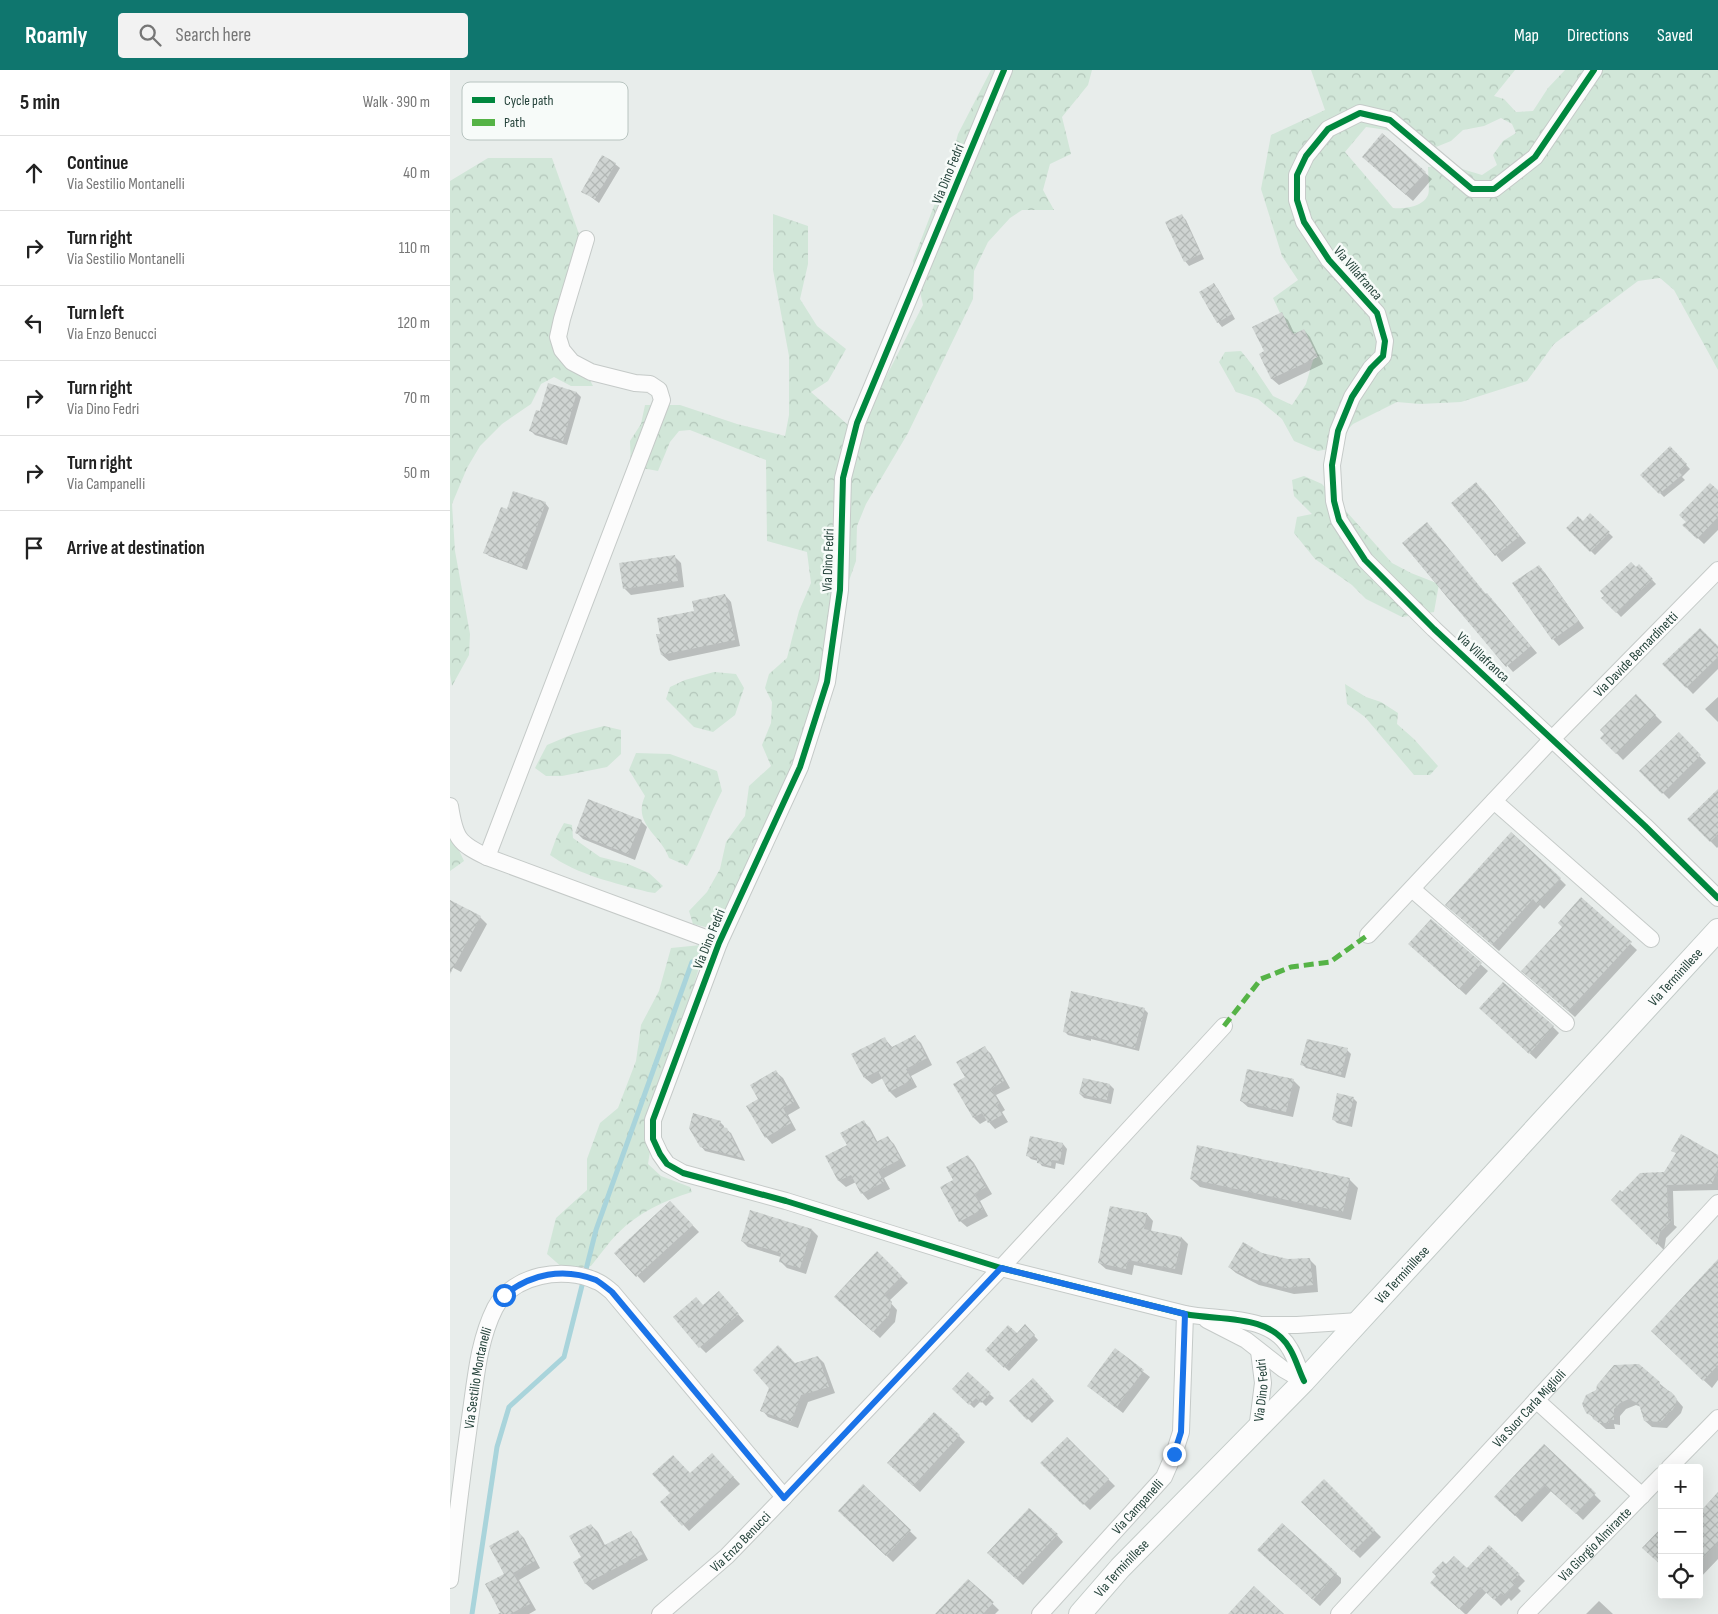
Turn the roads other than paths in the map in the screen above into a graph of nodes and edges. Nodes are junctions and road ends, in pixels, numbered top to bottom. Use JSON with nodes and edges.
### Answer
{"nodes":[{"id":1,"x":1004,"y":70,"type":"edge"},
{"id":2,"x":1594,"y":70,"type":"edge"},
{"id":3,"x":586,"y":239,"type":"dead end"},
{"id":4,"x":1718,"y":570,"type":"edge"},
{"id":5,"x":1552,"y":739,"type":"junction"},
{"id":6,"x":1494,"y":801,"type":"junction"},
{"id":7,"x":450,"y":806,"type":"edge"},
{"id":8,"x":487,"y":857,"type":"junction"},
{"id":9,"x":1412,"y":888,"type":"junction"},
{"id":10,"x":1718,"y":898,"type":"edge"},
{"id":11,"x":1718,"y":930,"type":"edge"},
{"id":12,"x":1368,"y":935,"type":"dead end"},
{"id":13,"x":1651,"y":939,"type":"dead end"},
{"id":14,"x":719,"y":943,"type":"junction"},
{"id":15,"x":1566,"y":1023,"type":"dead end"},
{"id":16,"x":1224,"y":1026,"type":"dead end"},
{"id":17,"x":1718,"y":1203,"type":"edge"},
{"id":18,"x":1001,"y":1268,"type":"junction"},
{"id":19,"x":1185,"y":1314,"type":"junction"},
{"id":20,"x":1202,"y":1318,"type":"junction"},
{"id":21,"x":1359,"y":1321,"type":"junction"},
{"id":22,"x":1257,"y":1324,"type":"junction"},
{"id":23,"x":1259,"y":1351,"type":"junction"},
{"id":24,"x":1304,"y":1381,"type":"junction"},
{"id":25,"x":1536,"y":1400,"type":"junction"},
{"id":26,"x":1718,"y":1418,"type":"edge"},
{"id":27,"x":1257,"y":1430,"type":"junction"},
{"id":28,"x":1673,"y":1464,"type":"edge"},
{"id":29,"x":1658,"y":1479,"type":"edge"},
{"id":30,"x":1642,"y":1496,"type":"junction"},
{"id":31,"x":784,"y":1498,"type":"junction"},
{"id":32,"x":1120,"y":1568,"type":"junction"},
{"id":33,"x":450,"y":1580,"type":"edge"},
{"id":34,"x":660,"y":1614,"type":"edge"},
{"id":35,"x":1040,"y":1614,"type":"edge"},
{"id":36,"x":1080,"y":1614,"type":"edge"},
{"id":37,"x":1095,"y":1614,"type":"edge"},
{"id":38,"x":1339,"y":1614,"type":"edge"},
{"id":39,"x":1526,"y":1614,"type":"edge"}],
"edges":[{"from":1,"to":14,"type":"street","name":"Via Dino Fedri"},
{"from":2,"to":5,"type":"street","name":"Via Villafranca"},
{"from":3,"to":8,"type":"street"},
{"from":4,"to":5,"type":"street","name":"Via Davide Bernardinetti"},
{"from":5,"to":6,"type":"street","name":"Via Davide Bernardinetti"},
{"from":5,"to":10,"type":"street","name":"Via Villafranca"},
{"from":6,"to":9,"type":"street","name":"Via Davide Bernardinetti"},
{"from":6,"to":13,"type":"street"},
{"from":7,"to":8,"type":"street"},
{"from":8,"to":14,"type":"street"},
{"from":9,"to":12,"type":"street","name":"Via Davide Bernardinetti"},
{"from":9,"to":15,"type":"street"},
{"from":11,"to":21,"type":"main road","name":"Via Terminillese"},
{"from":14,"to":18,"type":"street","name":"Via Dino Fedri"},
{"from":16,"to":18,"type":"street","name":"Via Enzo Benucci"},
{"from":17,"to":25,"type":"street","name":"Via Suor Carla Miglioli"},
{"from":18,"to":19,"type":"street","name":"Via Dino Fedri"},
{"from":18,"to":31,"type":"street","name":"Via Enzo Benucci"},
{"from":19,"to":20,"type":"street","name":"Via Dino Fedri"},
{"from":19,"to":35,"type":"street","name":"Via Campanelli"},
{"from":20,"to":22,"type":"street","name":"Via Dino Fedri"},
{"from":20,"to":23,"type":"street","name":"Via Dino Fedri"},
{"from":21,"to":22,"type":"street","name":"Via Dino Fedri"},
{"from":21,"to":24,"type":"main road","name":"Via Terminillese"},
{"from":22,"to":24,"type":"street","name":"Via Dino Fedri"},
{"from":23,"to":24,"type":"street","name":"Via Dino Fedri"},
{"from":23,"to":27,"type":"street","name":"Via Dino Fedri"},
{"from":24,"to":27,"type":"main road","name":"Via Terminillese"},
{"from":25,"to":30,"type":"street"},
{"from":25,"to":38,"type":"street","name":"Via Suor Carla Miglioli"},
{"from":26,"to":28,"type":"street"},
{"from":27,"to":32,"type":"main road","name":"Via Terminillese"},
{"from":29,"to":30,"type":"street","name":"Via Giorgio Almirante"},
{"from":30,"to":39,"type":"street","name":"Via Giorgio Almirante"},
{"from":31,"to":33,"type":"street","name":"Via Sestilio Montanelli"},
{"from":31,"to":34,"type":"street","name":"Via Enzo Benucci"},
{"from":32,"to":36,"type":"main road","name":"Via Terminillese"},
{"from":32,"to":37,"type":"street"}]}
